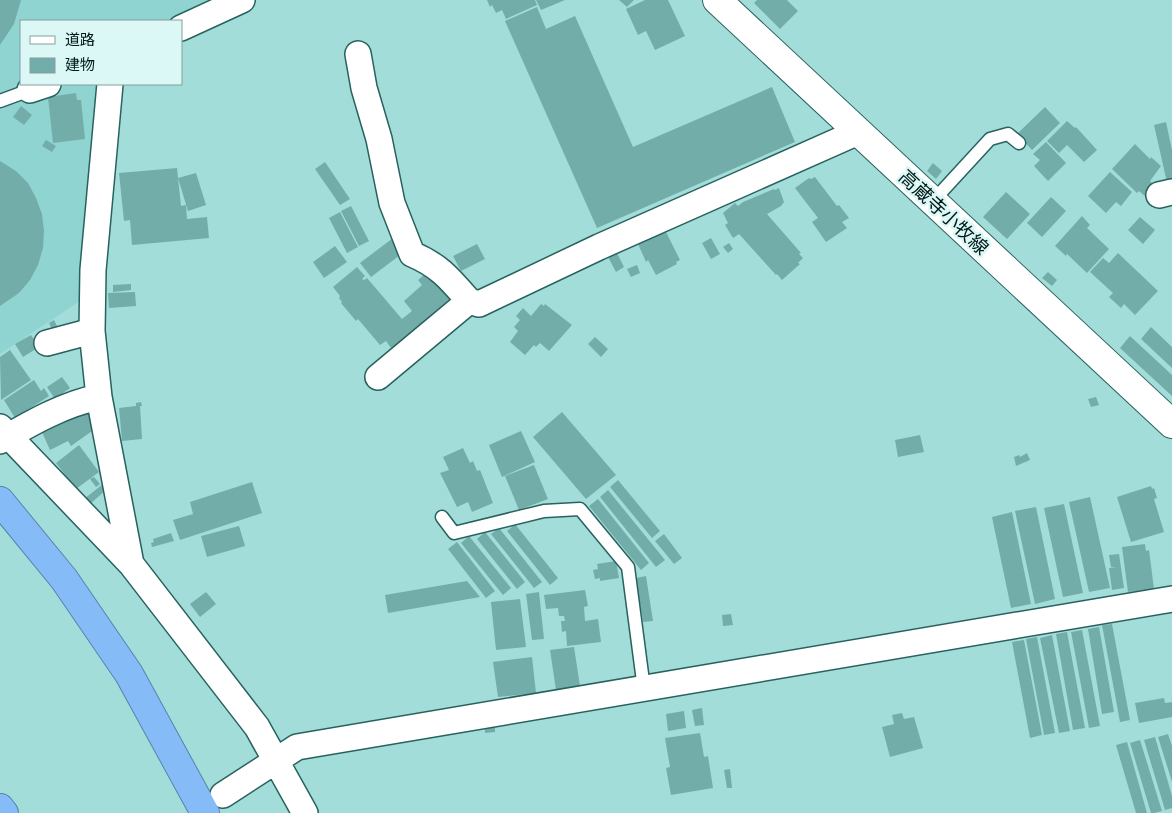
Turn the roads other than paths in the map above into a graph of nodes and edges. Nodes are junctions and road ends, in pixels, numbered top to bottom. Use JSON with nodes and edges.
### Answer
{"nodes":[{"id":1,"x":242,"y":0,"type":"edge"},
{"id":2,"x":716,"y":0,"type":"edge"},
{"id":3,"x":182,"y":28,"type":"edge"},
{"id":4,"x":358,"y":54,"type":"dead end"},
{"id":5,"x":110,"y":85,"type":"edge"},
{"id":6,"x":39,"y":87,"type":"edge"},
{"id":7,"x":0,"y":101,"type":"edge"},
{"id":8,"x":858,"y":132,"type":"junction"},
{"id":9,"x":1019,"y":143,"type":"dead end"},
{"id":10,"x":933,"y":202,"type":"junction"},
{"id":11,"x":469,"y":301,"type":"junction"},
{"id":12,"x":92,"y":331,"type":"junction"},
{"id":13,"x":47,"y":342,"type":"dead end"},
{"id":14,"x":378,"y":377,"type":"dead end"},
{"id":15,"x":98,"y":397,"type":"junction"},
{"id":16,"x":1172,"y":424,"type":"edge"},
{"id":17,"x":3,"y":434,"type":"edge"},
{"id":18,"x":0,"y":501,"type":"edge"},
{"id":19,"x":442,"y":517,"type":"dead end"},
{"id":20,"x":131,"y":564,"type":"junction"},
{"id":21,"x":1172,"y":599,"type":"edge"},
{"id":22,"x":644,"y":688,"type":"junction"},
{"id":23,"x":276,"y":760,"type":"junction"},
{"id":24,"x":214,"y":804,"type":"edge"},
{"id":25,"x":0,"y":808,"type":"edge"},
{"id":26,"x":4,"y":813,"type":"edge"},
{"id":27,"x":304,"y":813,"type":"edge"}],
"edges":[{"from":1,"to":3,"type":"street"},
{"from":2,"to":8,"type":"main road","name":"高蔵寺小牧線"},
{"from":4,"to":11,"type":"street"},
{"from":5,"to":12,"type":"street"},
{"from":6,"to":7,"type":"lane"},
{"from":8,"to":10,"type":"main road","name":"高蔵寺小牧線"},
{"from":8,"to":11,"type":"street"},
{"from":9,"to":10,"type":"lane"},
{"from":10,"to":16,"type":"main road","name":"高蔵寺小牧線"},
{"from":11,"to":14,"type":"street"},
{"from":12,"to":13,"type":"street"},
{"from":12,"to":15,"type":"street"},
{"from":15,"to":17,"type":"street"},
{"from":15,"to":20,"type":"street"},
{"from":17,"to":20,"type":"street"},
{"from":18,"to":24,"type":"highway"},
{"from":19,"to":22,"type":"lane"},
{"from":20,"to":23,"type":"street"},
{"from":21,"to":22,"type":"street"},
{"from":22,"to":23,"type":"street"},
{"from":23,"to":24,"type":"street"},
{"from":23,"to":27,"type":"street"},
{"from":25,"to":26,"type":"highway"}]}
